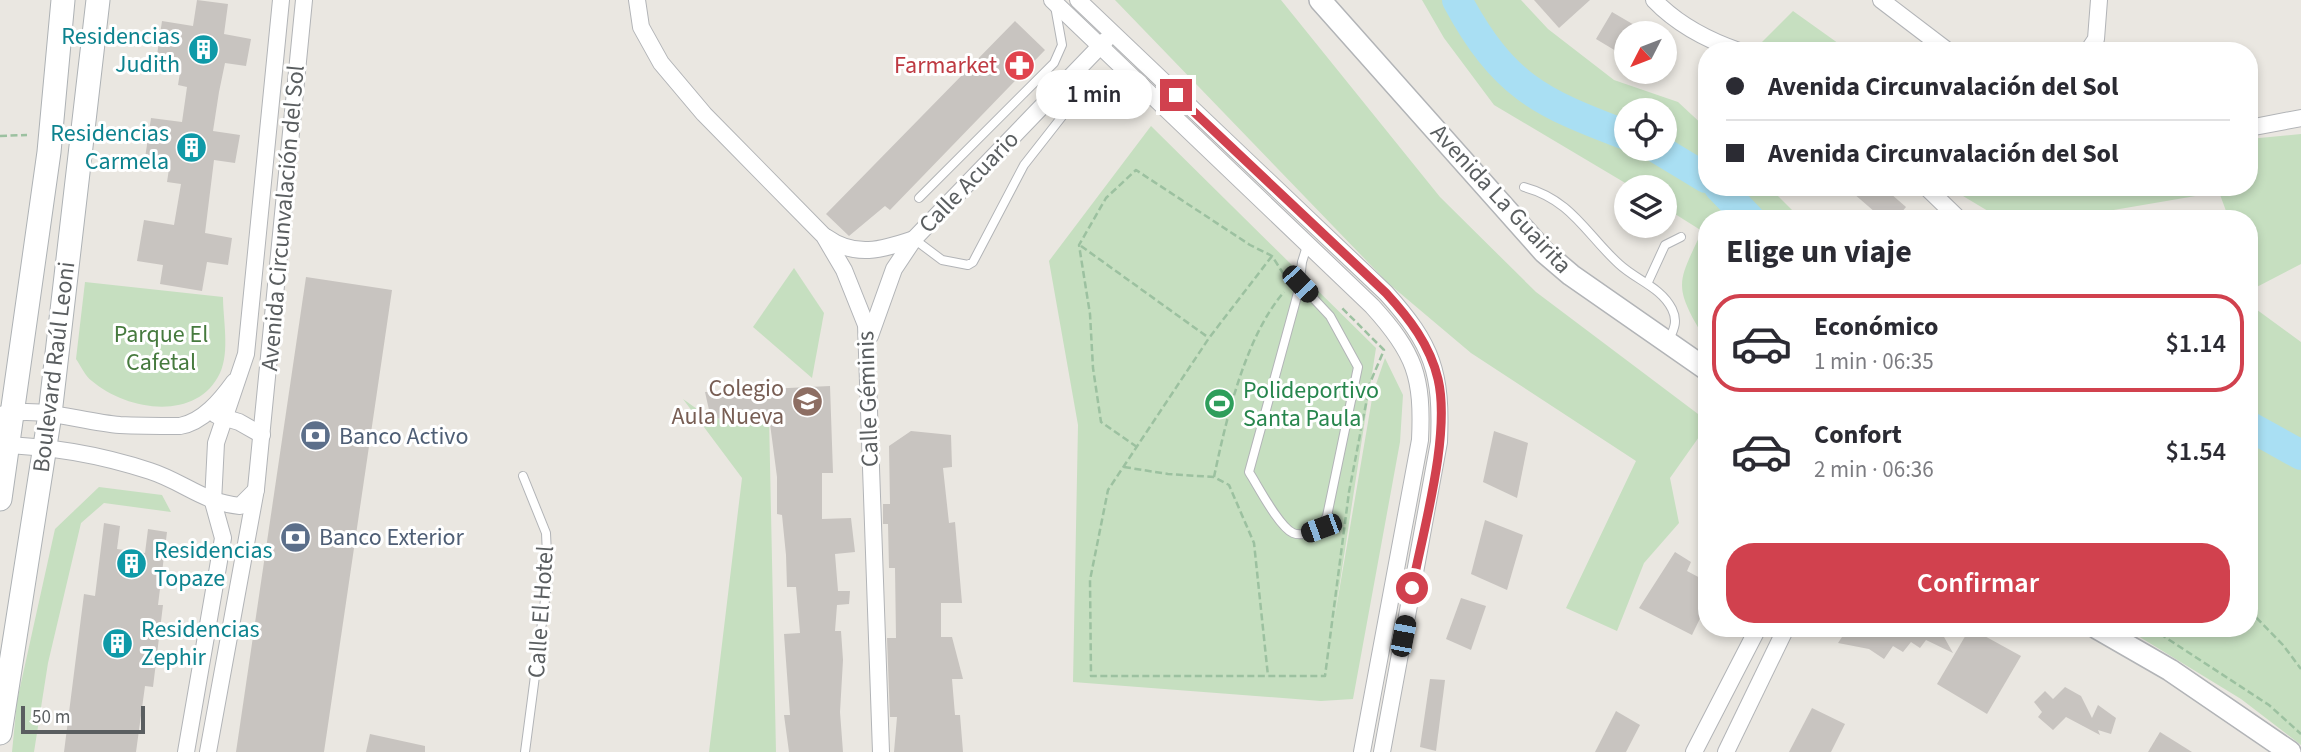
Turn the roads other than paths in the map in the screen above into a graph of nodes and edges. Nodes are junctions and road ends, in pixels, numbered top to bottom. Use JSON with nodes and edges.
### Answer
{"nodes":[{"id":1,"x":63,"y":0,"type":"edge"},
{"id":2,"x":98,"y":0,"type":"edge"},
{"id":3,"x":281,"y":0,"type":"edge"},
{"id":4,"x":304,"y":0,"type":"edge"},
{"id":5,"x":637,"y":0,"type":"edge"},
{"id":6,"x":1078,"y":0,"type":"edge"},
{"id":7,"x":1320,"y":0,"type":"edge"},
{"id":8,"x":1654,"y":0,"type":"edge"},
{"id":9,"x":1881,"y":0,"type":"edge"},
{"id":10,"x":2099,"y":0,"type":"edge"},
{"id":11,"x":1053,"y":2,"type":"edge"},
{"id":12,"x":1112,"y":33,"type":"junction"},
{"id":13,"x":1713,"y":42,"type":"edge"},
{"id":14,"x":1936,"y":42,"type":"edge"},
{"id":15,"x":2094,"y":42,"type":"edge"},
{"id":16,"x":1098,"y":47,"type":"junction"},
{"id":17,"x":1081,"y":65,"type":"junction"},
{"id":18,"x":2301,"y":118,"type":"edge"},
{"id":19,"x":2258,"y":126,"type":"edge"},
{"id":20,"x":1524,"y":187,"type":"dead end"},
{"id":21,"x":1935,"y":196,"type":"edge"},
{"id":22,"x":919,"y":198,"type":"dead end"},
{"id":23,"x":1950,"y":210,"type":"edge"},
{"id":24,"x":824,"y":236,"type":"junction"},
{"id":25,"x":1681,"y":237,"type":"dead end"},
{"id":26,"x":914,"y":239,"type":"junction"},
{"id":27,"x":1307,"y":246,"type":"junction"},
{"id":28,"x":1648,"y":282,"type":"junction"},
{"id":29,"x":1300,"y":284,"type":"junction"},
{"id":30,"x":1386,"y":293,"type":"junction"},
{"id":31,"x":1372,"y":306,"type":"junction"},
{"id":32,"x":869,"y":338,"type":"junction"},
{"id":33,"x":1668,"y":343,"type":"junction"},
{"id":34,"x":1698,"y":364,"type":"edge"},
{"id":35,"x":243,"y":372,"type":"junction"},
{"id":36,"x":6,"y":413,"type":"edge"},
{"id":37,"x":207,"y":413,"type":"junction"},
{"id":38,"x":50,"y":414,"type":"junction"},
{"id":39,"x":225,"y":418,"type":"junction"},
{"id":40,"x":262,"y":436,"type":"junction"},
{"id":41,"x":4,"y":445,"type":"edge"},
{"id":42,"x":44,"y":447,"type":"junction"},
{"id":43,"x":523,"y":475,"type":"dead end"},
{"id":44,"x":256,"y":489,"type":"junction"},
{"id":45,"x":0,"y":499,"type":"edge"},
{"id":46,"x":214,"y":502,"type":"junction"},
{"id":47,"x":1753,"y":637,"type":"edge"},
{"id":48,"x":1782,"y":637,"type":"edge"},
{"id":49,"x":2113,"y":637,"type":"edge"},
{"id":50,"x":0,"y":733,"type":"edge"},
{"id":51,"x":186,"y":752,"type":"edge"},
{"id":52,"x":208,"y":752,"type":"edge"},
{"id":53,"x":525,"y":752,"type":"edge"},
{"id":54,"x":881,"y":752,"type":"edge"},
{"id":55,"x":1363,"y":752,"type":"edge"},
{"id":56,"x":1382,"y":752,"type":"edge"},
{"id":57,"x":1694,"y":752,"type":"edge"},
{"id":58,"x":1726,"y":752,"type":"edge"},
{"id":59,"x":2290,"y":752,"type":"edge"}],
"edges":[{"from":1,"to":36,"type":"main road","name":"Boulevard Raúl Leoni"},
{"from":2,"to":38,"type":"main road","name":"Boulevard Raúl Leoni"},
{"from":3,"to":35,"type":"street","name":"Avenida Circunvalación del Sol"},
{"from":4,"to":40,"type":"street","name":"Avenida Circunvalación del Sol"},
{"from":5,"to":24,"type":"street","name":"Calle Géminis"},
{"from":6,"to":12,"type":"street"},
{"from":7,"to":33,"type":"street","name":"Avenida La Guairita"},
{"from":8,"to":13,"type":"street"},
{"from":9,"to":14,"type":"street"},
{"from":10,"to":15,"type":"street"},
{"from":11,"to":16,"type":"street"},
{"from":11,"to":22,"type":"lane"},
{"from":12,"to":16,"type":"street","name":"Calle Acuario"},
{"from":12,"to":30,"type":"street"},
{"from":16,"to":17,"type":"street","name":"Calle Acuario"},
{"from":16,"to":27,"type":"street"},
{"from":17,"to":26,"type":"street","name":"Calle Acuario"},
{"from":17,"to":26,"type":"lane"},
{"from":18,"to":19,"type":"street"},
{"from":20,"to":28,"type":"lane"},
{"from":21,"to":23,"type":"street"},
{"from":24,"to":26,"type":"street","name":"Calle Acuario"},
{"from":24,"to":32,"type":"street","name":"Calle Géminis"},
{"from":25,"to":28,"type":"lane"},
{"from":26,"to":32,"type":"street","name":"Calle Acuario"},
{"from":27,"to":29,"type":"lane"},
{"from":27,"to":31,"type":"street"},
{"from":28,"to":33,"type":"lane"},
{"from":29,"to":29,"type":"lane"},
{"from":30,"to":31,"type":"street"},
{"from":30,"to":56,"type":"street"},
{"from":31,"to":55,"type":"street"},
{"from":32,"to":54,"type":"street","name":"Calle Géminis"},
{"from":33,"to":34,"type":"street","name":"Avenida La Guairita"},
{"from":35,"to":37,"type":"street","name":"Avenida Circunvalación del Sol"},
{"from":35,"to":39,"type":"street","name":"Avenida Circunvalación del Sol"},
{"from":36,"to":38,"type":"street","name":"Avenida Circunvalación del Sol"},
{"from":36,"to":41,"type":"main road","name":"Boulevard Raúl Leoni"},
{"from":37,"to":38,"type":"street","name":"Avenida Circunvalación del Sol"},
{"from":37,"to":39,"type":"street"},
{"from":38,"to":42,"type":"main road","name":"Boulevard Raúl Leoni"},
{"from":39,"to":40,"type":"street"},
{"from":39,"to":46,"type":"street","name":"Avenida Circunvalación del Sol"},
{"from":40,"to":44,"type":"street","name":"Avenida Circunvalación del Sol"},
{"from":41,"to":42,"type":"street"},
{"from":41,"to":45,"type":"main road","name":"Boulevard Raúl Leoni"},
{"from":42,"to":46,"type":"street"},
{"from":42,"to":50,"type":"main road","name":"Boulevard Raúl Leoni"},
{"from":43,"to":53,"type":"lane","name":"Calle El Hotel"},
{"from":44,"to":46,"type":"street"},
{"from":44,"to":52,"type":"street","name":"Avenida Circunvalación del Sol"},
{"from":46,"to":51,"type":"street","name":"Avenida Circunvalación del Sol"},
{"from":47,"to":57,"type":"street"},
{"from":48,"to":58,"type":"street"},
{"from":49,"to":59,"type":"street"}]}
